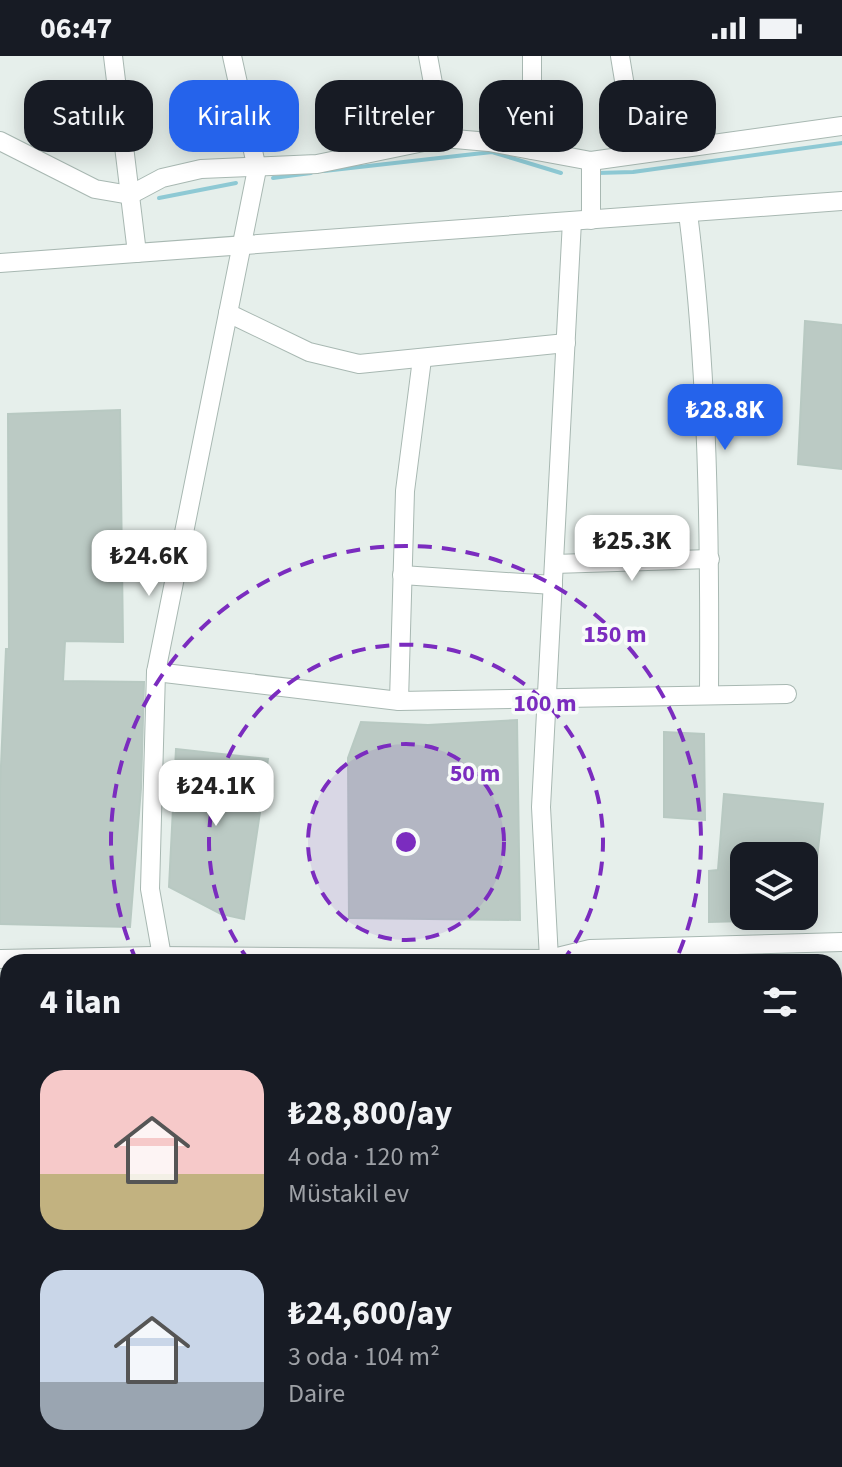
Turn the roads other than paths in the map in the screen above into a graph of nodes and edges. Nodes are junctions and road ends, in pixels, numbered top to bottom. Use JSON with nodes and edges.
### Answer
{"nodes":[{"id":1,"x":113,"y":56,"type":"edge"},
{"id":2,"x":232,"y":56,"type":"edge"},
{"id":3,"x":428,"y":56,"type":"edge"},
{"id":4,"x":532,"y":56,"type":"edge"},
{"id":5,"x":620,"y":56,"type":"edge"},
{"id":6,"x":432,"y":80,"type":"edge"},
{"id":7,"x":532,"y":80,"type":"edge"},
{"id":8,"x":842,"y":126,"type":"edge"},
{"id":9,"x":0,"y":141,"type":"edge"},
{"id":10,"x":375,"y":152,"type":"edge"},
{"id":11,"x":543,"y":152,"type":"edge"},
{"id":12,"x":636,"y":153,"type":"junction"},
{"id":13,"x":591,"y":161,"type":"junction"},
{"id":14,"x":257,"y":169,"type":"junction"},
{"id":15,"x":130,"y":195,"type":"junction"},
{"id":16,"x":842,"y":201,"type":"edge"},
{"id":17,"x":688,"y":213,"type":"junction"},
{"id":18,"x":582,"y":220,"type":"junction"},
{"id":19,"x":243,"y":245,"type":"junction"},
{"id":20,"x":137,"y":253,"type":"junction"},
{"id":21,"x":0,"y":263,"type":"edge"},
{"id":22,"x":228,"y":313,"type":"junction"},
{"id":23,"x":566,"y":343,"type":"junction"},
{"id":24,"x":422,"y":359,"type":"junction"},
{"id":25,"x":710,"y":559,"type":"junction"},
{"id":26,"x":554,"y":564,"type":"junction"},
{"id":27,"x":402,"y":575,"type":"junction"},
{"id":28,"x":553,"y":585,"type":"junction"},
{"id":29,"x":156,"y":672,"type":"junction"},
{"id":30,"x":709,"y":694,"type":"junction"},
{"id":31,"x":787,"y":694,"type":"dead end"},
{"id":32,"x":546,"y":700,"type":"junction"},
{"id":33,"x":399,"y":701,"type":"junction"},
{"id":34,"x":842,"y":942,"type":"edge"},
{"id":35,"x":161,"y":954,"type":"edge"},
{"id":36,"x":549,"y":954,"type":"edge"},
{"id":37,"x":581,"y":954,"type":"edge"}],
"edges":[{"from":1,"to":15,"type":"street"},
{"from":2,"to":14,"type":"street"},
{"from":3,"to":6,"type":"street"},
{"from":4,"to":7,"type":"street"},
{"from":5,"to":12,"type":"street"},
{"from":8,"to":12,"type":"street"},
{"from":9,"to":15,"type":"street"},
{"from":10,"to":14,"type":"street"},
{"from":11,"to":13,"type":"street"},
{"from":12,"to":13,"type":"street"},
{"from":13,"to":18,"type":"street"},
{"from":14,"to":15,"type":"street"},
{"from":14,"to":19,"type":"street"},
{"from":15,"to":20,"type":"street"},
{"from":16,"to":17,"type":"street"},
{"from":17,"to":18,"type":"street"},
{"from":17,"to":25,"type":"street"},
{"from":18,"to":19,"type":"street"},
{"from":18,"to":23,"type":"street"},
{"from":19,"to":20,"type":"street"},
{"from":19,"to":22,"type":"street"},
{"from":20,"to":21,"type":"street"},
{"from":22,"to":24,"type":"street"},
{"from":22,"to":29,"type":"street"},
{"from":23,"to":24,"type":"street"},
{"from":23,"to":26,"type":"street"},
{"from":24,"to":27,"type":"street"},
{"from":25,"to":26,"type":"street"},
{"from":25,"to":30,"type":"street"},
{"from":26,"to":28,"type":"street"},
{"from":27,"to":28,"type":"street"},
{"from":27,"to":33,"type":"street"},
{"from":28,"to":32,"type":"street"},
{"from":29,"to":33,"type":"street"},
{"from":29,"to":35,"type":"street"},
{"from":30,"to":31,"type":"street"},
{"from":30,"to":32,"type":"street"},
{"from":32,"to":33,"type":"street"},
{"from":32,"to":36,"type":"street"},
{"from":34,"to":37,"type":"street"}]}
